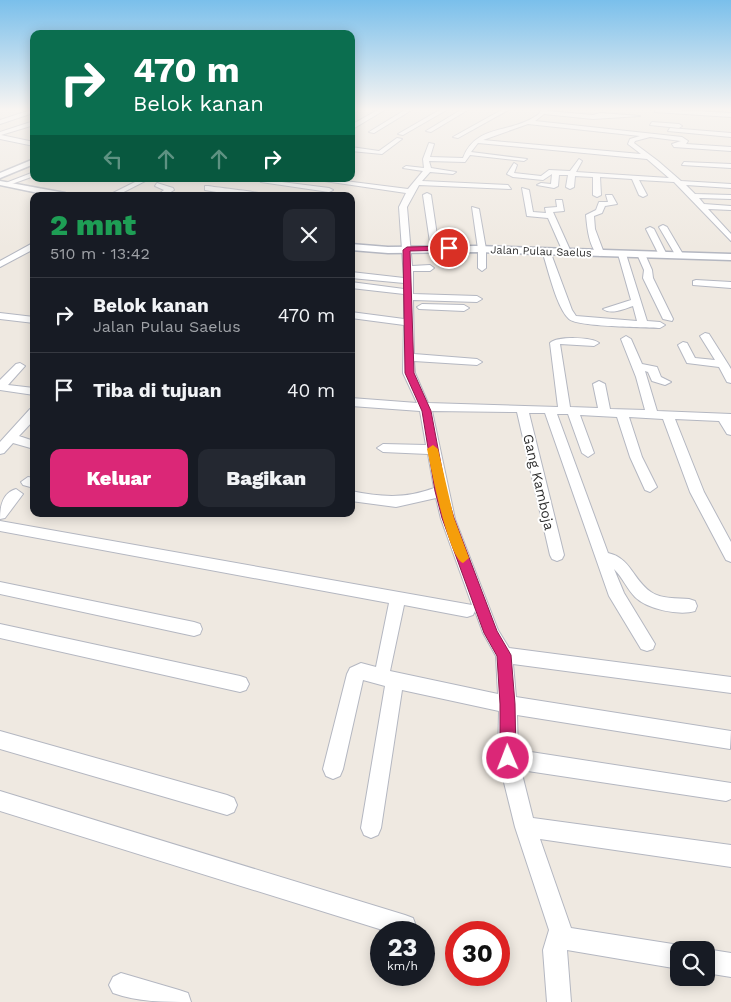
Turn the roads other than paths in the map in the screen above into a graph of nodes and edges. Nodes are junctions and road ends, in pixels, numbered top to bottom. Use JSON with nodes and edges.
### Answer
{"nodes":[{"id":1,"x":427,"y":155,"type":"edge"},
{"id":2,"x":624,"y":155,"type":"edge"},
{"id":3,"x":645,"y":155,"type":"edge"},
{"id":4,"x":464,"y":157,"type":"joint"},
{"id":5,"x":648,"y":157,"type":"junction"},
{"id":6,"x":426,"y":159,"type":"junction"},
{"id":7,"x":524,"y":159,"type":"dead end"},
{"id":8,"x":579,"y":161,"type":"dead end"},
{"id":9,"x":656,"y":162,"type":"junction"},
{"id":10,"x":30,"y":163,"type":"edge"},
{"id":11,"x":514,"y":165,"type":"dead end"},
{"id":12,"x":731,"y":166,"type":"edge"},
{"id":13,"x":406,"y":168,"type":"dead end"},
{"id":14,"x":428,"y":170,"type":"junction"},
{"id":15,"x":453,"y":172,"type":"dead end"},
{"id":16,"x":556,"y":172,"type":"junction"},
{"id":17,"x":572,"y":173,"type":"junction"},
{"id":18,"x":30,"y":175,"type":"edge"},
{"id":19,"x":596,"y":175,"type":"junction"},
{"id":20,"x":724,"y":175,"type":"dead end"},
{"id":21,"x":0,"y":176,"type":"edge"},
{"id":22,"x":706,"y":176,"type":"dead end"},
{"id":23,"x":635,"y":178,"type":"junction"},
{"id":24,"x":140,"y":182,"type":"edge"},
{"id":25,"x":162,"y":182,"type":"edge"},
{"id":26,"x":260,"y":182,"type":"edge"},
{"id":27,"x":275,"y":182,"type":"edge"},
{"id":28,"x":338,"y":182,"type":"edge"},
{"id":29,"x":677,"y":182,"type":"junction"},
{"id":30,"x":417,"y":183,"type":"junction"},
{"id":31,"x":3,"y":184,"type":"edge"},
{"id":32,"x":541,"y":185,"type":"dead end"},
{"id":33,"x":711,"y":185,"type":"junction"},
{"id":34,"x":731,"y":186,"type":"edge"},
{"id":35,"x":508,"y":187,"type":"dead end"},
{"id":36,"x":570,"y":187,"type":"dead end"},
{"id":37,"x":208,"y":188,"type":"dead end"},
{"id":38,"x":525,"y":190,"type":"dead end"},
{"id":39,"x":334,"y":191,"type":"dead end"},
{"id":40,"x":410,"y":191,"type":"junction"},
{"id":41,"x":44,"y":192,"type":"edge"},
{"id":42,"x":119,"y":192,"type":"edge"},
{"id":43,"x":166,"y":192,"type":"edge"},
{"id":44,"x":229,"y":192,"type":"edge"},
{"id":45,"x":248,"y":192,"type":"edge"},
{"id":46,"x":426,"y":195,"type":"dead end"},
{"id":47,"x":597,"y":195,"type":"dead end"},
{"id":48,"x":643,"y":195,"type":"dead end"},
{"id":49,"x":693,"y":196,"type":"junction"},
{"id":50,"x":609,"y":197,"type":"dead end"},
{"id":51,"x":731,"y":197,"type":"edge"},
{"id":52,"x":559,"y":202,"type":"dead end"},
{"id":53,"x":702,"y":206,"type":"junction"},
{"id":54,"x":731,"y":208,"type":"edge"},
{"id":55,"x":475,"y":209,"type":"dead end"},
{"id":56,"x":550,"y":216,"type":"junction"},
{"id":57,"x":663,"y":227,"type":"dead end"},
{"id":58,"x":650,"y":230,"type":"dead end"},
{"id":59,"x":731,"y":239,"type":"edge"},
{"id":60,"x":355,"y":247,"type":"edge"},
{"id":61,"x":30,"y":248,"type":"edge"},
{"id":62,"x":435,"y":248,"type":"junction"},
{"id":63,"x":482,"y":249,"type":"junction"},
{"id":64,"x":407,"y":250,"type":"junction"},
{"id":65,"x":546,"y":251,"type":"junction"},
{"id":66,"x":567,"y":252,"type":"junction"},
{"id":67,"x":600,"y":253,"type":"junction"},
{"id":68,"x":622,"y":254,"type":"junction"},
{"id":69,"x":641,"y":254,"type":"junction"},
{"id":70,"x":663,"y":255,"type":"junction"},
{"id":71,"x":680,"y":256,"type":"junction"},
{"id":72,"x":731,"y":257,"type":"edge"},
{"id":73,"x":0,"y":264,"type":"edge"},
{"id":74,"x":430,"y":268,"type":"dead end"},
{"id":75,"x":482,"y":268,"type":"dead end"},
{"id":76,"x":355,"y":277,"type":"edge"},
{"id":77,"x":696,"y":282,"type":"dead end"},
{"id":78,"x":731,"y":284,"type":"edge"},
{"id":79,"x":355,"y":286,"type":"edge"},
{"id":80,"x":408,"y":297,"type":"junction"},
{"id":81,"x":478,"y":299,"type":"dead end"},
{"id":82,"x":636,"y":301,"type":"junction"},
{"id":83,"x":464,"y":308,"type":"dead end"},
{"id":84,"x":608,"y":308,"type":"dead end"},
{"id":85,"x":355,"y":314,"type":"edge"},
{"id":86,"x":0,"y":316,"type":"edge"},
{"id":87,"x":442,"y":317,"type":"dead end"},
{"id":88,"x":30,"y":320,"type":"edge"},
{"id":89,"x":643,"y":324,"type":"junction"},
{"id":90,"x":705,"y":336,"type":"dead end"},
{"id":91,"x":626,"y":339,"type":"dead end"},
{"id":92,"x":594,"y":343,"type":"dead end"},
{"id":93,"x":683,"y":344,"type":"dead end"},
{"id":94,"x":408,"y":357,"type":"junction"},
{"id":95,"x":477,"y":362,"type":"dead end"},
{"id":96,"x":723,"y":364,"type":"junction"},
{"id":97,"x":20,"y":366,"type":"dead end"},
{"id":98,"x":638,"y":367,"type":"junction"},
{"id":99,"x":731,"y":380,"type":"edge"},
{"id":100,"x":665,"y":382,"type":"dead end"},
{"id":101,"x":598,"y":384,"type":"dead end"},
{"id":102,"x":0,"y":387,"type":"edge"},
{"id":103,"x":30,"y":391,"type":"edge"},
{"id":104,"x":355,"y":405,"type":"edge"},
{"id":105,"x":425,"y":405,"type":"junction"},
{"id":106,"x":522,"y":409,"type":"junction"},
{"id":107,"x":563,"y":411,"type":"junction"},
{"id":108,"x":605,"y":413,"type":"junction"},
{"id":109,"x":622,"y":414,"type":"junction"},
{"id":110,"x":652,"y":415,"type":"junction"},
{"id":111,"x":668,"y":416,"type":"junction"},
{"id":112,"x":727,"y":418,"type":"edge"},
{"id":113,"x":30,"y":419,"type":"edge"},
{"id":114,"x":731,"y":431,"type":"edge"},
{"id":115,"x":11,"y":438,"type":"junction"},
{"id":116,"x":30,"y":444,"type":"edge"},
{"id":117,"x":383,"y":448,"type":"dead end"},
{"id":118,"x":0,"y":450,"type":"edge"},
{"id":119,"x":433,"y":450,"type":"junction"},
{"id":120,"x":588,"y":453,"type":"dead end"},
{"id":121,"x":650,"y":487,"type":"dead end"},
{"id":122,"x":441,"y":491,"type":"junction"},
{"id":123,"x":16,"y":494,"type":"dead end"},
{"id":124,"x":355,"y":497,"type":"edge"},
{"id":125,"x":0,"y":514,"type":"edge"},
{"id":126,"x":0,"y":526,"type":"edge"},
{"id":127,"x":557,"y":555,"type":"dead end"},
{"id":128,"x":731,"y":556,"type":"edge"},
{"id":129,"x":602,"y":558,"type":"junction"},
{"id":130,"x":0,"y":588,"type":"edge"},
{"id":131,"x":398,"y":597,"type":"junction"},
{"id":132,"x":689,"y":606,"type":"dead end"},
{"id":133,"x":466,"y":610,"type":"dead end"},
{"id":134,"x":194,"y":629,"type":"dead end"},
{"id":135,"x":0,"y":630,"type":"edge"},
{"id":136,"x":647,"y":644,"type":"dead end"},
{"id":137,"x":504,"y":655,"type":"junction"},
{"id":138,"x":384,"y":666,"type":"dead end"},
{"id":139,"x":396,"y":681,"type":"junction"},
{"id":140,"x":240,"y":684,"type":"dead end"},
{"id":141,"x":731,"y":685,"type":"edge"},
{"id":142,"x":508,"y":704,"type":"junction"},
{"id":143,"x":0,"y":740,"type":"edge"},
{"id":144,"x":730,"y":740,"type":"edge"},
{"id":145,"x":508,"y":758,"type":"junction"},
{"id":146,"x":333,"y":769,"type":"dead end"},
{"id":147,"x":726,"y":791,"type":"dead end"},
{"id":148,"x":0,"y":802,"type":"edge"},
{"id":149,"x":227,"y":805,"type":"dead end"},
{"id":150,"x":525,"y":827,"type":"junction"},
{"id":151,"x":371,"y":828,"type":"dead end"},
{"id":152,"x":731,"y":856,"type":"edge"},
{"id":153,"x":390,"y":921,"type":"edge"},
{"id":154,"x":563,"y":937,"type":"junction"},
{"id":155,"x":670,"y":955,"type":"edge"},
{"id":156,"x":715,"y":962,"type":"edge"},
{"id":157,"x":731,"y":965,"type":"edge"},
{"id":158,"x":122,"y":985,"type":"dead end"},
{"id":159,"x":179,"y":1002,"type":"edge"},
{"id":160,"x":559,"y":1002,"type":"edge"}],
"edges":[{"from":1,"to":6,"type":"street"},
{"from":2,"to":5,"type":"street"},
{"from":3,"to":5,"type":"street"},
{"from":4,"to":6,"type":"street"},
{"from":4,"to":7,"type":"street"},
{"from":5,"to":9,"type":"street"},
{"from":6,"to":14,"type":"street"},
{"from":8,"to":17,"type":"street"},
{"from":9,"to":12,"type":"street"},
{"from":9,"to":29,"type":"street"},
{"from":10,"to":21,"type":"street"},
{"from":11,"to":16,"type":"street"},
{"from":13,"to":14,"type":"street"},
{"from":14,"to":15,"type":"street"},
{"from":14,"to":30,"type":"street"},
{"from":16,"to":17,"type":"street"},
{"from":16,"to":32,"type":"street"},
{"from":17,"to":19,"type":"street"},
{"from":17,"to":36,"type":"street"},
{"from":18,"to":31,"type":"street"},
{"from":19,"to":23,"type":"street"},
{"from":19,"to":47,"type":"street"},
{"from":20,"to":34,"type":"street"},
{"from":22,"to":33,"type":"street"},
{"from":23,"to":29,"type":"street"},
{"from":23,"to":48,"type":"street"},
{"from":24,"to":42,"type":"street"},
{"from":25,"to":43,"type":"street"},
{"from":26,"to":45,"type":"street"},
{"from":27,"to":39,"type":"street"},
{"from":28,"to":40,"type":"street"},
{"from":29,"to":33,"type":"street"},
{"from":29,"to":49,"type":"street"},
{"from":30,"to":35,"type":"street"},
{"from":30,"to":40,"type":"street"},
{"from":31,"to":41,"type":"street"},
{"from":33,"to":34,"type":"street"},
{"from":37,"to":44,"type":"street"},
{"from":38,"to":56,"type":"street"},
{"from":40,"to":64,"type":"street"},
{"from":46,"to":62,"type":"street"},
{"from":49,"to":51,"type":"street"},
{"from":49,"to":53,"type":"street"},
{"from":50,"to":67,"type":"street"},
{"from":52,"to":56,"type":"street"},
{"from":53,"to":54,"type":"street"},
{"from":53,"to":59,"type":"street"},
{"from":55,"to":63,"type":"street"},
{"from":56,"to":66,"type":"street"},
{"from":57,"to":71,"type":"street"},
{"from":58,"to":70,"type":"street"},
{"from":60,"to":64,"type":"street","name":"Jalan Pulau Saelus"},
{"from":61,"to":73,"type":"street"},
{"from":62,"to":63,"type":"street","name":"Jalan Pulau Saelus"},
{"from":62,"to":64,"type":"street","name":"Jalan Pulau Saelus"},
{"from":63,"to":65,"type":"street","name":"Jalan Pulau Saelus"},
{"from":63,"to":75,"type":"street"},
{"from":64,"to":80,"type":"street"},
{"from":65,"to":66,"type":"street","name":"Jalan Pulau Saelus"},
{"from":65,"to":89,"type":"street"},
{"from":66,"to":67,"type":"street","name":"Jalan Pulau Saelus"},
{"from":67,"to":68,"type":"street","name":"Jalan Pulau Saelus"},
{"from":68,"to":69,"type":"street","name":"Jalan Pulau Saelus"},
{"from":68,"to":82,"type":"street"},
{"from":69,"to":70,"type":"street","name":"Jalan Pulau Saelus"},
{"from":69,"to":89,"type":"street"},
{"from":70,"to":71,"type":"street","name":"Jalan Pulau Saelus"},
{"from":71,"to":72,"type":"street","name":"Jalan Pulau Saelus"},
{"from":74,"to":80,"type":"street"},
{"from":76,"to":80,"type":"street"},
{"from":77,"to":78,"type":"street"},
{"from":79,"to":80,"type":"street"},
{"from":80,"to":81,"type":"street"},
{"from":80,"to":83,"type":"street"},
{"from":80,"to":85,"type":"street"},
{"from":80,"to":87,"type":"street"},
{"from":80,"to":94,"type":"street"},
{"from":82,"to":84,"type":"street"},
{"from":82,"to":89,"type":"street"},
{"from":86,"to":88,"type":"street"},
{"from":90,"to":96,"type":"street"},
{"from":91,"to":98,"type":"street"},
{"from":92,"to":107,"type":"street"},
{"from":93,"to":96,"type":"street"},
{"from":94,"to":95,"type":"street"},
{"from":94,"to":105,"type":"street"},
{"from":96,"to":99,"type":"street"},
{"from":97,"to":102,"type":"street"},
{"from":98,"to":100,"type":"street"},
{"from":98,"to":110,"type":"street"},
{"from":101,"to":108,"type":"street"},
{"from":102,"to":103,"type":"street"},
{"from":104,"to":105,"type":"street"},
{"from":105,"to":106,"type":"street"},
{"from":105,"to":119,"type":"street"},
{"from":106,"to":107,"type":"street"},
{"from":106,"to":127,"type":"street","name":"Gang Kamboja"},
{"from":107,"to":108,"type":"street"},
{"from":107,"to":120,"type":"street"},
{"from":107,"to":129,"type":"street"},
{"from":108,"to":109,"type":"street"},
{"from":109,"to":110,"type":"street"},
{"from":109,"to":121,"type":"street"},
{"from":110,"to":111,"type":"street"},
{"from":111,"to":112,"type":"street"},
{"from":111,"to":128,"type":"street"},
{"from":112,"to":114,"type":"street"},
{"from":113,"to":115,"type":"street"},
{"from":115,"to":116,"type":"street"},
{"from":115,"to":118,"type":"street"},
{"from":117,"to":119,"type":"street"},
{"from":119,"to":122,"type":"street"},
{"from":122,"to":124,"type":"street"},
{"from":122,"to":137,"type":"street"},
{"from":123,"to":125,"type":"street"},
{"from":126,"to":131,"type":"street"},
{"from":129,"to":132,"type":"street"},
{"from":129,"to":136,"type":"street"},
{"from":130,"to":134,"type":"street"},
{"from":131,"to":133,"type":"street"},
{"from":131,"to":138,"type":"street"},
{"from":135,"to":140,"type":"street"},
{"from":137,"to":141,"type":"street"},
{"from":137,"to":142,"type":"street"},
{"from":139,"to":142,"type":"street"},
{"from":139,"to":146,"type":"street"},
{"from":139,"to":151,"type":"street"},
{"from":142,"to":144,"type":"street"},
{"from":142,"to":145,"type":"street"},
{"from":143,"to":149,"type":"street"},
{"from":145,"to":147,"type":"street"},
{"from":145,"to":150,"type":"street"},
{"from":148,"to":153,"type":"street"},
{"from":150,"to":152,"type":"street"},
{"from":150,"to":154,"type":"street"},
{"from":154,"to":155,"type":"street"},
{"from":154,"to":160,"type":"street"},
{"from":156,"to":157,"type":"street"},
{"from":158,"to":159,"type":"street"}]}
